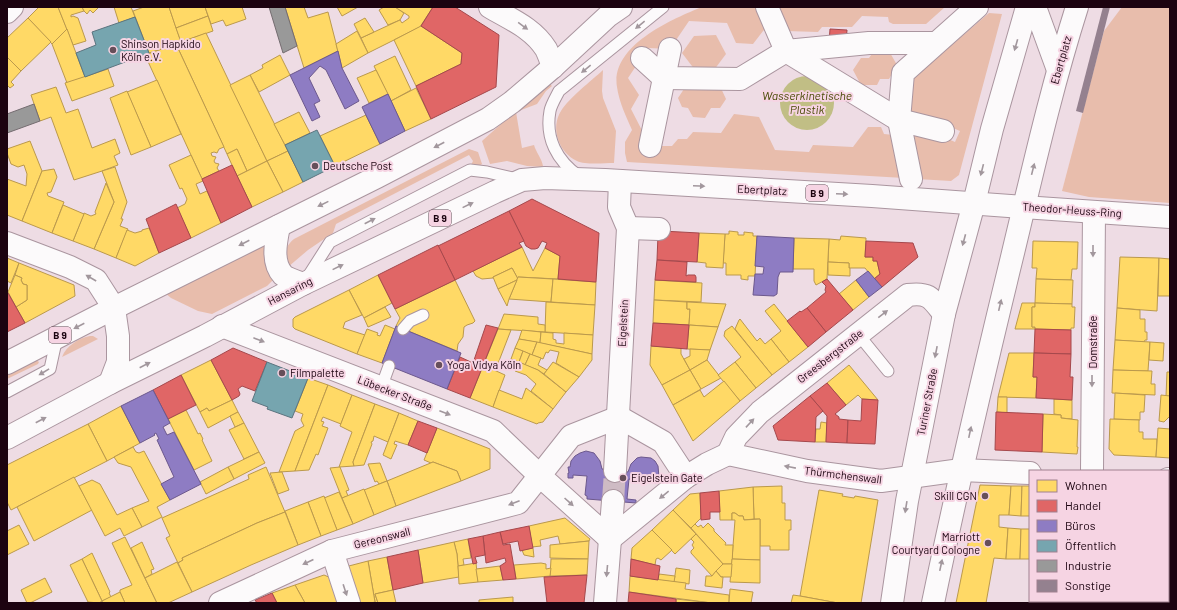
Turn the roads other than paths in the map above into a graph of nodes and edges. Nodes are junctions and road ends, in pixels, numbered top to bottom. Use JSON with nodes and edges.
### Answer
{"nodes":[{"id":1,"x":12,"y":7,"type":"edge"},
{"id":2,"x":492,"y":7,"type":"edge"},
{"id":3,"x":663,"y":7,"type":"edge"},
{"id":4,"x":767,"y":7,"type":"edge"},
{"id":5,"x":977,"y":7,"type":"edge"},
{"id":6,"x":1027,"y":7,"type":"edge"},
{"id":7,"x":1035,"y":7,"type":"edge"},
{"id":8,"x":1077,"y":7,"type":"edge"},
{"id":9,"x":609,"y":9,"type":"edge"},
{"id":10,"x":7,"y":12,"type":"edge"},
{"id":11,"x":935,"y":44,"type":"junction"},
{"id":12,"x":670,"y":49,"type":"dead end"},
{"id":13,"x":786,"y":51,"type":"junction"},
{"id":14,"x":645,"y":53,"type":"dead end"},
{"id":15,"x":553,"y":67,"type":"junction"},
{"id":16,"x":1058,"y":70,"type":"junction"},
{"id":17,"x":664,"y":78,"type":"junction"},
{"id":18,"x":900,"y":120,"type":"junction"},
{"id":19,"x":944,"y":130,"type":"dead end"},
{"id":20,"x":650,"y":146,"type":"dead end"},
{"id":21,"x":911,"y":178,"type":"dead end"},
{"id":22,"x":584,"y":179,"type":"junction"},
{"id":23,"x":522,"y":180,"type":"junction"},
{"id":24,"x":620,"y":181,"type":"junction"},
{"id":25,"x":974,"y":203,"type":"junction"},
{"id":26,"x":1024,"y":207,"type":"junction"},
{"id":27,"x":1094,"y":212,"type":"junction"},
{"id":28,"x":1170,"y":217,"type":"edge"},
{"id":29,"x":279,"y":226,"type":"junction"},
{"id":30,"x":7,"y":243,"type":"edge"},
{"id":31,"x":303,"y":284,"type":"junction"},
{"id":32,"x":114,"y":308,"type":"junction"},
{"id":33,"x":944,"y":314,"type":"junction"},
{"id":34,"x":423,"y":315,"type":"dead end"},
{"id":35,"x":222,"y":326,"type":"junction"},
{"id":36,"x":404,"y":329,"type":"dead end"},
{"id":37,"x":858,"y":334,"type":"junction"},
{"id":38,"x":58,"y":337,"type":"junction"},
{"id":39,"x":7,"y":363,"type":"edge"},
{"id":40,"x":389,"y":366,"type":"dead end"},
{"id":41,"x":888,"y":371,"type":"dead end"},
{"id":42,"x":110,"y":383,"type":"junction"},
{"id":43,"x":381,"y":388,"type":"junction"},
{"id":44,"x":7,"y":392,"type":"edge"},
{"id":45,"x":618,"y":417,"type":"junction"},
{"id":46,"x":7,"y":438,"type":"edge"},
{"id":47,"x":728,"y":454,"type":"junction"},
{"id":48,"x":961,"y":470,"type":"junction"},
{"id":49,"x":1092,"y":470,"type":"edge"},
{"id":50,"x":615,"y":471,"type":"tunnel mouth"},
{"id":51,"x":1029,"y":473,"type":"edge"},
{"id":52,"x":540,"y":476,"type":"junction"},
{"id":53,"x":686,"y":477,"type":"junction"},
{"id":54,"x":912,"y":477,"type":"junction"},
{"id":55,"x":613,"y":501,"type":"tunnel mouth"},
{"id":56,"x":610,"y":539,"type":"junction"},
{"id":57,"x":332,"y":551,"type":"junction"},
{"id":58,"x":220,"y":603,"type":"edge"},
{"id":59,"x":349,"y":603,"type":"edge"},
{"id":60,"x":605,"y":603,"type":"edge"},
{"id":61,"x":892,"y":603,"type":"edge"},
{"id":62,"x":933,"y":603,"type":"edge"}],
"edges":[{"from":1,"to":10,"type":"street"},
{"from":2,"to":15,"type":"street","one_way":true},
{"from":3,"to":22,"type":"lane","one_way":true},
{"from":4,"to":13,"type":"street"},
{"from":5,"to":11,"type":"street"},
{"from":6,"to":25,"type":"street","one_way":true},
{"from":7,"to":16,"type":"street"},
{"from":8,"to":16,"type":"street","name":"Ebertplatz"},
{"from":9,"to":15,"type":"street","number":"B 9"},
{"from":11,"to":13,"type":"street"},
{"from":11,"to":18,"type":"street"},
{"from":12,"to":17,"type":"street"},
{"from":13,"to":17,"type":"street"},
{"from":13,"to":18,"type":"street"},
{"from":14,"to":17,"type":"street"},
{"from":15,"to":29,"type":"street","number":"B 9","one_way":true},
{"from":26,"to":16,"type":"street","name":"Ebertplatz","one_way":true},
{"from":17,"to":20,"type":"street"},
{"from":18,"to":19,"type":"street"},
{"from":18,"to":21,"type":"street"},
{"from":22,"to":23,"type":"street","name":"Hansaring","number":"B 9"},
{"from":22,"to":24,"type":"street","name":"Ebertplatz","number":"B 9"},
{"from":31,"to":23,"type":"street","name":"Hansaring","number":"B 9","one_way":true},
{"from":31,"to":23,"type":"lane","one_way":true},
{"from":24,"to":25,"type":"street","name":"Ebertplatz","number":"B 9","one_way":true},
{"from":24,"to":45,"type":"street","name":"Eigelstein"},
{"from":25,"to":26,"type":"street","name":"Theodor-Heuss-Ring","number":"B 9"},
{"from":25,"to":33,"type":"street","name":"Turiner Straße","one_way":true},
{"from":26,"to":27,"type":"street","name":"Theodor-Heuss-Ring"},
{"from":48,"to":26,"type":"street","one_way":true},
{"from":27,"to":28,"type":"street","name":"Theodor-Heuss-Ring"},
{"from":27,"to":49,"type":"street","name":"Domstraße","one_way":true},
{"from":29,"to":31,"type":"street"},
{"from":29,"to":32,"type":"street","number":"B 9","one_way":true},
{"from":32,"to":30,"type":"street","one_way":true},
{"from":31,"to":35,"type":"street","name":"Hansaring","number":"B 9"},
{"from":32,"to":38,"type":"street","number":"B 9","one_way":true},
{"from":32,"to":42,"type":"street"},
{"from":37,"to":33,"type":"street","name":"Greesbergstraße","one_way":true},
{"from":33,"to":54,"type":"street","name":"Turiner Straße","one_way":true},
{"from":34,"to":36,"type":"lane"},
{"from":42,"to":35,"type":"street","name":"Hansaring","number":"B 9","one_way":true},
{"from":35,"to":43,"type":"street","name":"Lübecker Straße","one_way":true},
{"from":37,"to":41,"type":"lane"},
{"from":47,"to":37,"type":"street","name":"Greesbergstraße","one_way":true},
{"from":38,"to":39,"type":"street","number":"B 9"},
{"from":38,"to":44,"type":"lane","one_way":true},
{"from":40,"to":43,"type":"lane"},
{"from":46,"to":42,"type":"street","name":"Hansaring","number":"B 9","one_way":true},
{"from":43,"to":52,"type":"street","name":"Lübecker Straße","one_way":true},
{"from":45,"to":50,"type":"street","name":"Eigelstein"},
{"from":45,"to":52,"type":"street"},
{"from":45,"to":53,"type":"street"},
{"from":47,"to":53,"type":"street"},
{"from":54,"to":47,"type":"street","name":"Thürmchenswall","one_way":true},
{"from":48,"to":51,"type":"street","name":"Thürmchenswall"},
{"from":48,"to":54,"type":"street","name":"Thürmchenswall"},
{"from":62,"to":48,"type":"street","one_way":true},
{"from":52,"to":56,"type":"street","one_way":true},
{"from":52,"to":57,"type":"street","name":"Gereonswall","one_way":true},
{"from":53,"to":56,"type":"street","one_way":true},
{"from":54,"to":61,"type":"street","name":"Turiner Straße","one_way":true},
{"from":55,"to":56,"type":"street"},
{"from":56,"to":60,"type":"street","one_way":true},
{"from":57,"to":58,"type":"street","name":"Gereonswall","one_way":true},
{"from":57,"to":59,"type":"street","one_way":true}]}
